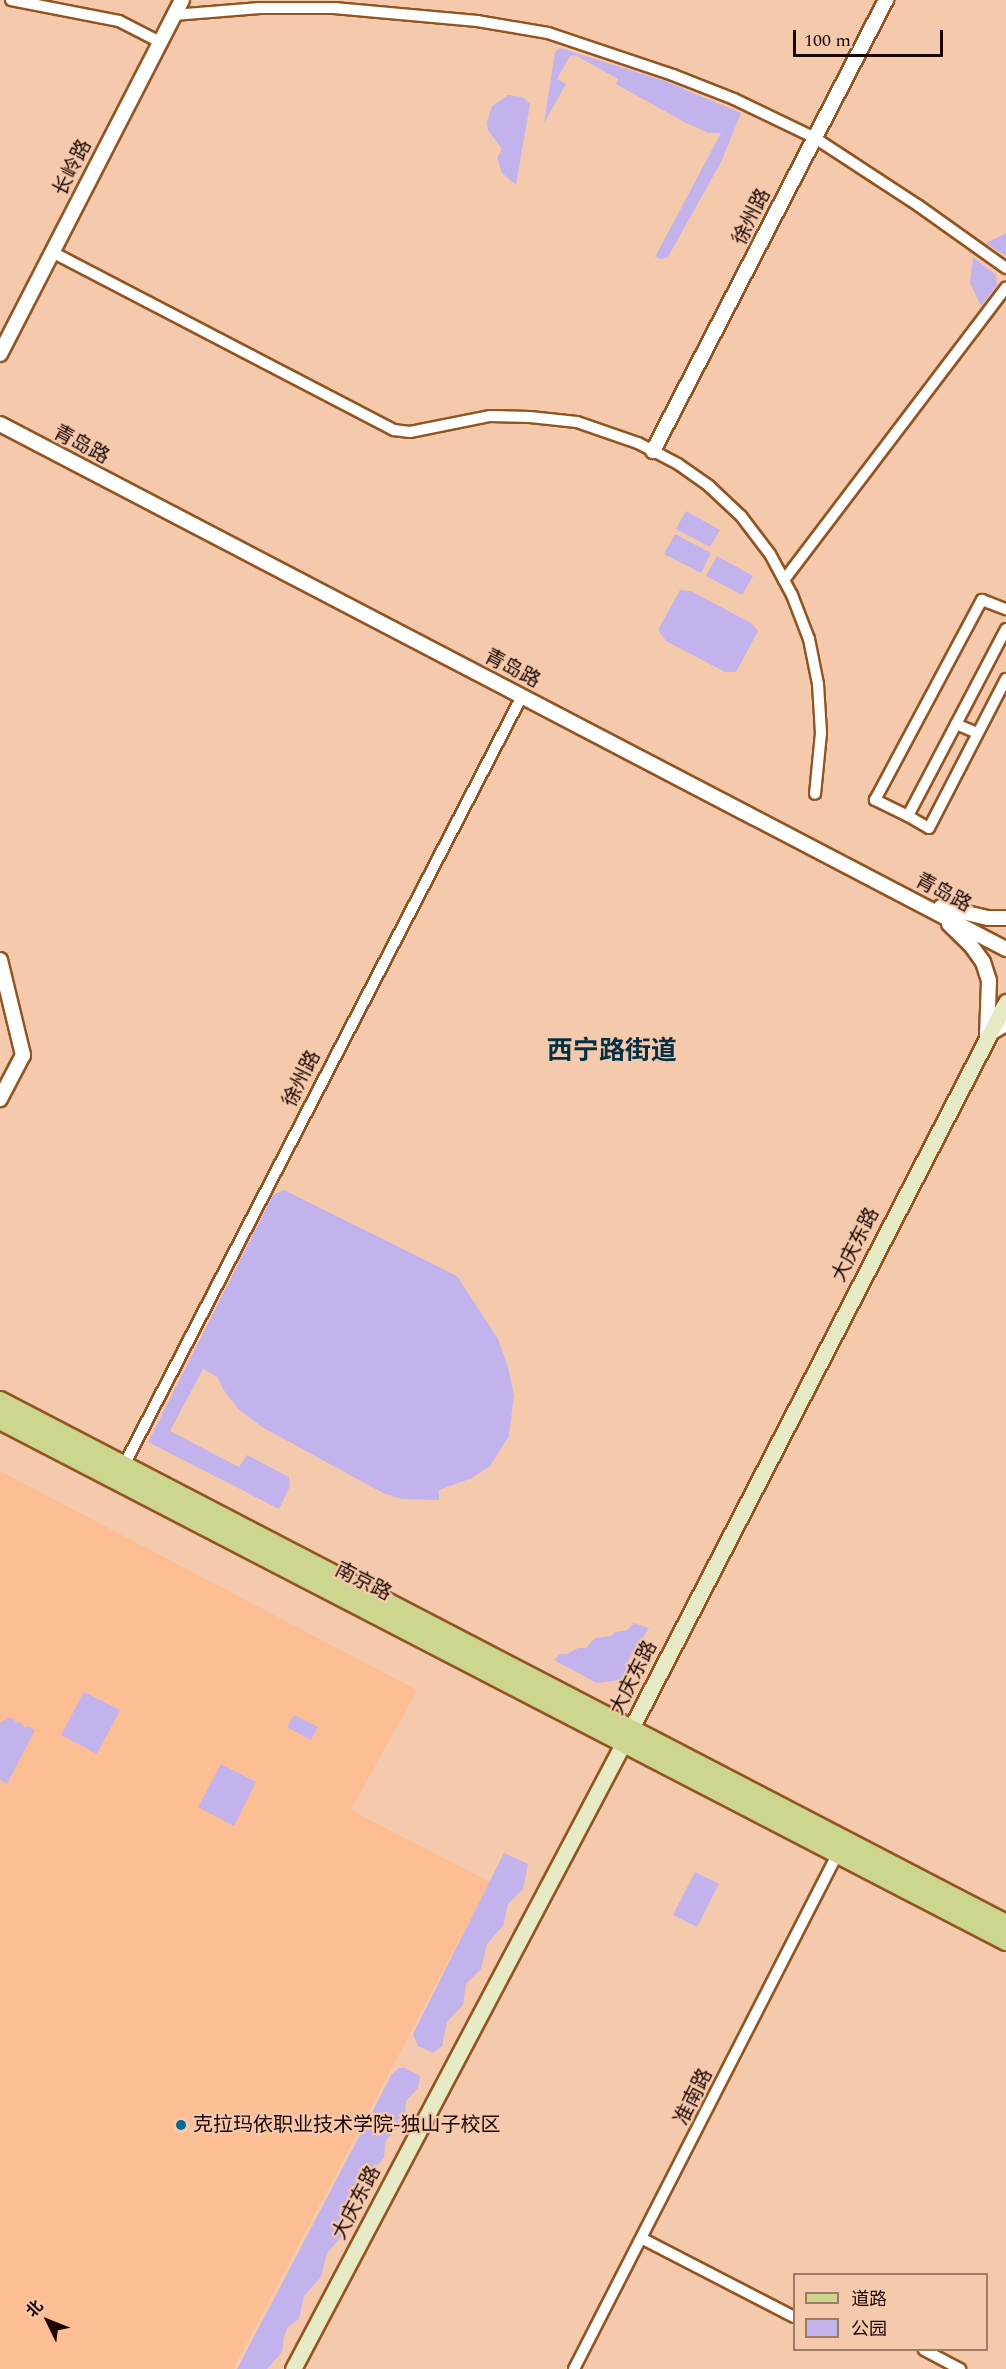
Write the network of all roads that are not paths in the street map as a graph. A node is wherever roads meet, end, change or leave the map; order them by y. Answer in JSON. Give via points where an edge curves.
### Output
{"nodes":[{"id":1,"x":11,"y":0,"type":"edge"},
{"id":2,"x":182,"y":0,"type":"edge"},
{"id":3,"x":886,"y":0,"type":"edge"},
{"id":4,"x":174,"y":15,"type":"junction"},
{"id":5,"x":160,"y":42,"type":"junction"},
{"id":6,"x":815,"y":138,"type":"junction"},
{"id":7,"x":52,"y":252,"type":"junction"},
{"id":8,"x":1006,"y":268,"type":"edge"},
{"id":9,"x":1006,"y":288,"type":"edge"},
{"id":10,"x":0,"y":354,"type":"edge"},
{"id":11,"x":0,"y":424,"type":"edge"},
{"id":12,"x":653,"y":451,"type":"junction"},
{"id":13,"x":784,"y":580,"type":"junction"},
{"id":14,"x":1006,"y":609,"type":"edge"},
{"id":15,"x":1006,"y":629,"type":"edge"},
{"id":16,"x":1006,"y":680,"type":"edge"},
{"id":17,"x":522,"y":696,"type":"junction"},
{"id":18,"x":956,"y":724,"type":"junction"},
{"id":19,"x":977,"y":733,"type":"junction"},
{"id":20,"x":815,"y":794,"type":"dead end"},
{"id":21,"x":908,"y":816,"type":"junction"},
{"id":22,"x":915,"y":900,"type":"junction"},
{"id":23,"x":1006,"y":918,"type":"edge"},
{"id":24,"x":1006,"y":949,"type":"edge"},
{"id":25,"x":0,"y":960,"type":"edge"},
{"id":26,"x":1006,"y":1002,"type":"edge"},
{"id":27,"x":1006,"y":1024,"type":"edge"},
{"id":28,"x":987,"y":1035,"type":"junction"},
{"id":29,"x":0,"y":1099,"type":"edge"},
{"id":30,"x":0,"y":1401,"type":"edge"},
{"id":31,"x":0,"y":1420,"type":"edge"},
{"id":32,"x":120,"y":1472,"type":"junction"},
{"id":33,"x":633,"y":1736,"type":"junction"},
{"id":34,"x":841,"y":1847,"type":"junction"},
{"id":35,"x":1006,"y":1924,"type":"edge"},
{"id":36,"x":1006,"y":1941,"type":"edge"},
{"id":37,"x":643,"y":2239,"type":"junction"},
{"id":38,"x":793,"y":2316,"type":"edge"},
{"id":39,"x":928,"y":2351,"type":"edge"},
{"id":40,"x":293,"y":2369,"type":"edge"},
{"id":41,"x":574,"y":2369,"type":"edge"},
{"id":42,"x":960,"y":2369,"type":"edge"}],
"edges":[{"from":1,"to":5,"type":"street","via":[[119,21]]},
{"from":2,"to":4,"type":"street","name":"长岭路"},
{"from":3,"to":6,"type":"street","name":"徐州路"},
{"from":4,"to":5,"type":"street","name":"长岭路"},
{"from":4,"to":6,"type":"street","via":[[260,8],[334,8],[477,21],[548,33],[673,75]]},
{"from":5,"to":7,"type":"street","name":"长岭路"},
{"from":6,"to":8,"type":"street"},
{"from":6,"to":12,"type":"street","name":"徐州路"},
{"from":7,"to":10,"type":"street","name":"长岭路"},
{"from":7,"to":12,"type":"street","via":[[394,430],[410,432],[490,416],[530,417],[577,422]]},
{"from":9,"to":13,"type":"street"},
{"from":11,"to":17,"type":"street","name":"青岛路"},
{"from":12,"to":13,"type":"street","via":[[709,486],[741,516]]},
{"from":13,"to":20,"type":"street","via":[[809,639],[818,684],[822,734]]},
{"from":14,"to":21,"type":"street","via":[[982,600],[875,800]]},
{"from":15,"to":18,"type":"street"},
{"from":16,"to":19,"type":"street"},
{"from":17,"to":22,"type":"street","name":"青岛路"},
{"from":17,"to":32,"type":"street","name":"徐州路"},
{"from":18,"to":19,"type":"street"},
{"from":18,"to":21,"type":"street"},
{"from":19,"to":21,"type":"street","via":[[929,828]]},
{"from":22,"to":23,"type":"street","via":[[987,918]]},
{"from":22,"to":24,"type":"street","name":"青岛路"},
{"from":22,"to":28,"type":"street","via":[[952,925],[983,962],[989,981]]},
{"from":25,"to":29,"type":"street","via":[[23,1055]]},
{"from":26,"to":28,"type":"main road","name":"大庆东路"},
{"from":27,"to":28,"type":"street"},
{"from":28,"to":33,"type":"main road","name":"大庆东路"},
{"from":30,"to":32,"type":"main road","name":"南京路"},
{"from":31,"to":32,"type":"main road","name":"南京路"},
{"from":32,"to":33,"type":"main road","name":"南京路","via":[[544,1700]]},
{"from":33,"to":34,"type":"main road"},
{"from":33,"to":34,"type":"main road","name":"南京路","via":[[704,1784]]},
{"from":33,"to":40,"type":"main road","name":"大庆东路"},
{"from":34,"to":35,"type":"main road"},
{"from":34,"to":36,"type":"main road"},
{"from":34,"to":37,"type":"street","name":"准南路"},
{"from":37,"to":38,"type":"street"},
{"from":37,"to":41,"type":"street","name":"准南路"},
{"from":39,"to":42,"type":"street"}]}
